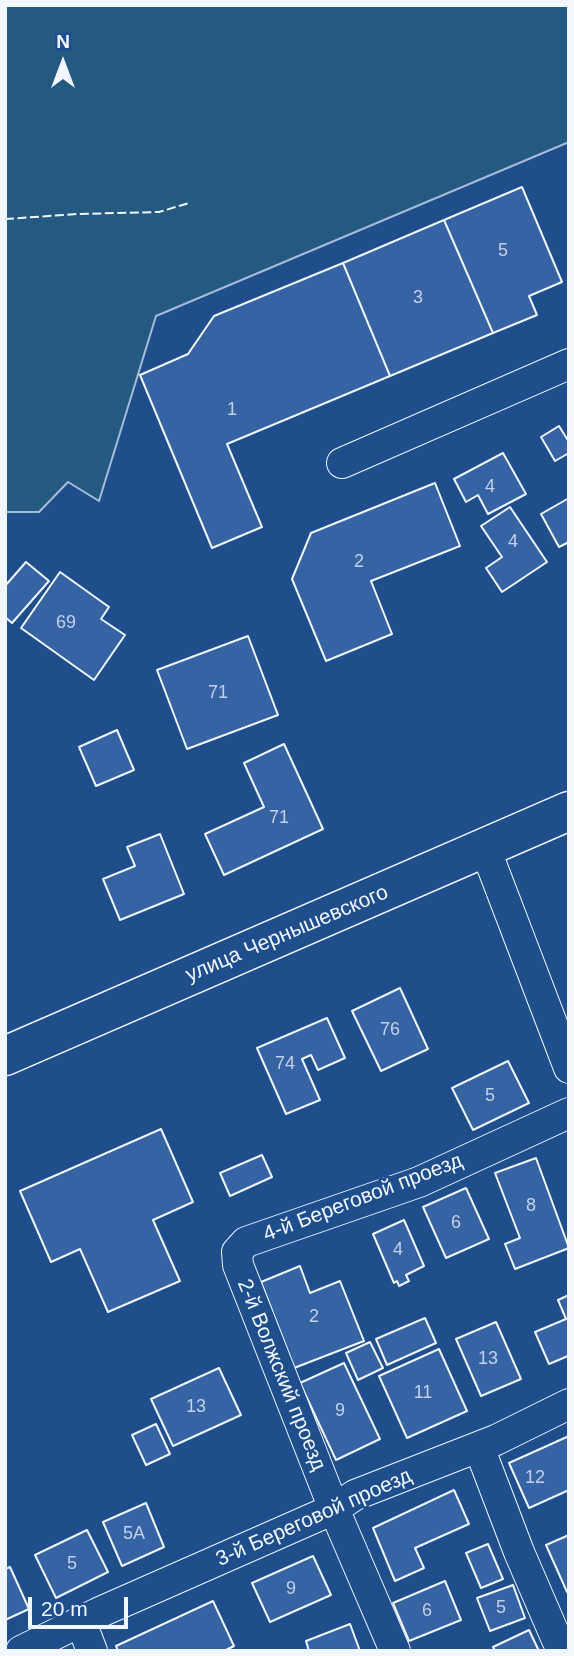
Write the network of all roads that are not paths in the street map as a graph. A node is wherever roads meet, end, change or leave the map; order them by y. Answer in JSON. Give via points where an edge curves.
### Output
{"nodes":[{"id":1,"x":569,"y":364,"type":"edge"},
{"id":2,"x":342,"y":463,"type":"dead end"},
{"id":3,"x":569,"y":811,"type":"edge"},
{"id":4,"x":485,"y":848,"type":"junction"},
{"id":5,"x":5,"y":1056,"type":"edge"},
{"id":6,"x":569,"y":1069,"type":"edge"},
{"id":7,"x":569,"y":1113,"type":"edge"},
{"id":8,"x":237,"y":1252,"type":"joint"},
{"id":9,"x":569,"y":1404,"type":"edge"},
{"id":10,"x":479,"y":1447,"type":"junction"},
{"id":11,"x":334,"y":1509,"type":"junction"},
{"id":12,"x":81,"y":1622,"type":"junction"},
{"id":13,"x":22,"y":1651,"type":"edge"},
{"id":14,"x":92,"y":1651,"type":"edge"},
{"id":15,"x":396,"y":1651,"type":"edge"},
{"id":16,"x":564,"y":1651,"type":"edge"}],
"edges":[{"from":1,"to":2,"type":"street"},
{"from":3,"to":4,"type":"main road","name":"улица Чернышевского"},
{"from":4,"to":5,"type":"main road","name":"улица Чернышевского"},
{"from":4,"to":6,"type":"street"},
{"from":7,"to":8,"type":"street","name":"4-й Береговой проезд","via":[[418,1182],[246,1242]]},
{"from":8,"to":11,"type":"street","name":"2-й Волжский проезд","via":[[238,1265]]},
{"from":9,"to":10,"type":"street","name":"3-й Береговой проезд"},
{"from":10,"to":11,"type":"street","name":"3-й Береговой проезд","via":[[355,1495]]},
{"from":10,"to":16,"type":"street"},
{"from":11,"to":12,"type":"street","name":"3-й Береговой проезд"},
{"from":11,"to":15,"type":"street","name":"2-й Волжский проезд"},
{"from":12,"to":13,"type":"street","name":"3-й Береговой проезд"},
{"from":12,"to":14,"type":"street"}]}
